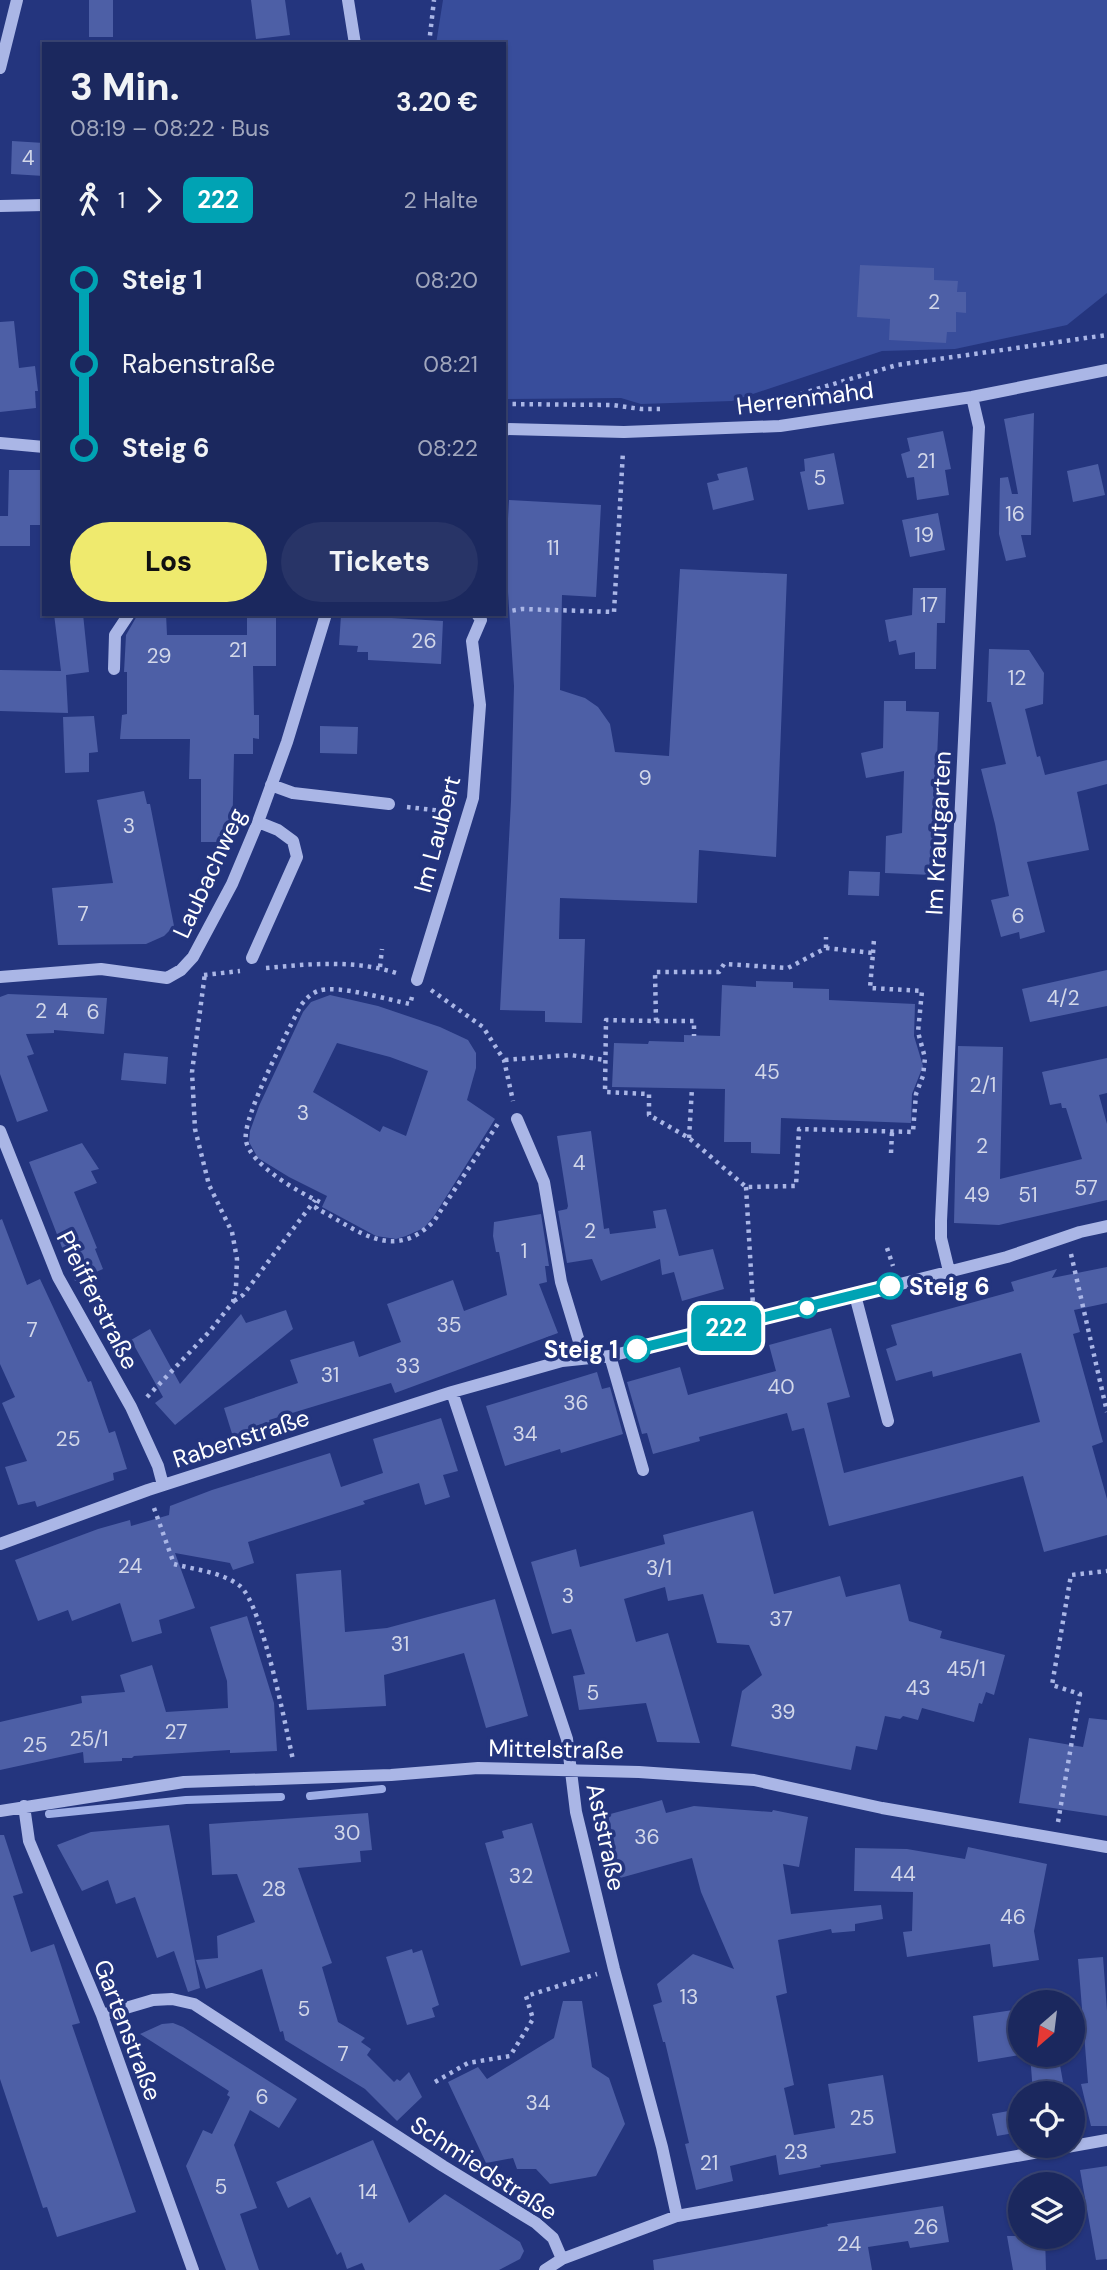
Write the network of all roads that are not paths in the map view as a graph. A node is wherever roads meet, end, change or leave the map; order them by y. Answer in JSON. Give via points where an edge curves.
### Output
{"nodes":[{"id":1,"x":18,"y":0,"type":"edge"},
{"id":2,"x":348,"y":0,"type":"edge"},
{"id":3,"x":355,"y":42,"type":"edge"},
{"id":4,"x":0,"y":68,"type":"edge"},
{"id":5,"x":42,"y":205,"type":"edge"},
{"id":6,"x":0,"y":206,"type":"edge"},
{"id":7,"x":1107,"y":370,"type":"edge"},
{"id":8,"x":972,"y":397,"type":"junction"},
{"id":9,"x":506,"y":429,"type":"edge"},
{"id":10,"x":0,"y":443,"type":"edge"},
{"id":11,"x":42,"y":447,"type":"edge"},
{"id":12,"x":128,"y":616,"type":"edge"},
{"id":13,"x":325,"y":616,"type":"edge"},
{"id":14,"x":478,"y":616,"type":"edge"},
{"id":15,"x":114,"y":669,"type":"dead end"},
{"id":16,"x":271,"y":785,"type":"junction"},
{"id":17,"x":389,"y":804,"type":"road end"},
{"id":18,"x":258,"y":822,"type":"junction"},
{"id":19,"x":252,"y":958,"type":"dead end"},
{"id":20,"x":0,"y":976,"type":"edge"},
{"id":21,"x":417,"y":980,"type":"road end"},
{"id":22,"x":517,"y":1119,"type":"road end"},
{"id":23,"x":0,"y":1131,"type":"edge"},
{"id":24,"x":1107,"y":1226,"type":"edge"},
{"id":25,"x":949,"y":1271,"type":"junction"},
{"id":26,"x":855,"y":1295,"type":"junction"},
{"id":27,"x":610,"y":1356,"type":"junction"},
{"id":28,"x":584,"y":1358,"type":"junction"},
{"id":29,"x":452,"y":1392,"type":"junction"},
{"id":30,"x":888,"y":1421,"type":"dead end"},
{"id":31,"x":643,"y":1470,"type":"dead end"},
{"id":32,"x":163,"y":1485,"type":"junction"},
{"id":33,"x":0,"y":1544,"type":"edge"},
{"id":34,"x":571,"y":1770,"type":"junction"},
{"id":35,"x":23,"y":1806,"type":"junction"},
{"id":36,"x":0,"y":1811,"type":"edge"},
{"id":37,"x":1107,"y":1847,"type":"edge"},
{"id":38,"x":102,"y":2015,"type":"junction"},
{"id":39,"x":1107,"y":2140,"type":"edge"},
{"id":40,"x":677,"y":2216,"type":"junction"},
{"id":41,"x":562,"y":2259,"type":"junction"},
{"id":42,"x":193,"y":2270,"type":"edge"},
{"id":43,"x":545,"y":2270,"type":"edge"}],
"edges":[{"from":1,"to":4,"type":"street"},
{"from":2,"to":3,"type":"street"},
{"from":5,"to":6,"type":"street"},
{"from":7,"to":8,"type":"street","name":"Herrenmahd"},
{"from":8,"to":9,"type":"street","name":"Herrenmahd","via":[[780,426],[624,432]]},
{"from":8,"to":25,"type":"street","name":"Im Krautgarten","via":[[979,427],[941,1221]]},
{"from":10,"to":11,"type":"street"},
{"from":12,"to":15,"type":"street","via":[[115,635]]},
{"from":13,"to":16,"type":"street","name":"Laubachweg"},
{"from":14,"to":21,"type":"street","name":"Im Laubert","via":[[481,620],[472,641],[480,705],[473,798]]},
{"from":16,"to":17,"type":"street","via":[[293,793]]},
{"from":16,"to":18,"type":"street","name":"Laubachweg"},
{"from":18,"to":19,"type":"street","via":[[293,841],[297,857]]},
{"from":18,"to":20,"type":"street","name":"Laubachweg","via":[[232,884],[193,957],[181,970],[167,978],[102,969]]},
{"from":22,"to":28,"type":"street","via":[[544,1182],[561,1282]]},
{"from":23,"to":32,"type":"street","name":"Pfeifferstraße","via":[[58,1277],[131,1407]]},
{"from":24,"to":25,"type":"street","name":"Rabenstraße"},
{"from":25,"to":26,"type":"street","name":"Rabenstraße"},
{"from":26,"to":27,"type":"street","name":"Rabenstraße"},
{"from":26,"to":30,"type":"street"},
{"from":27,"to":28,"type":"street","name":"Rabenstraße"},
{"from":27,"to":31,"type":"street"},
{"from":28,"to":29,"type":"street","name":"Rabenstraße"},
{"from":29,"to":32,"type":"street","name":"Rabenstraße"},
{"from":29,"to":34,"type":"street","name":"Aststraße","via":[[567,1740]]},
{"from":32,"to":33,"type":"street","name":"Rabenstraße"},
{"from":34,"to":35,"type":"street","name":"Mittelstraße","via":[[478,1768],[184,1782]]},
{"from":34,"to":37,"type":"street","name":"Mittelstraße","via":[[754,1780],[882,1808]]},
{"from":34,"to":40,"type":"street","name":"Aststraße","via":[[576,1812]]},
{"from":35,"to":36,"type":"street","name":"Mittelstraße"},
{"from":35,"to":38,"type":"street","name":"Gartenstraße","via":[[29,1841]]},
{"from":38,"to":41,"type":"street","name":"Schmiedstraße","via":[[153,2000],[194,2004],[536,2223],[553,2238]]},
{"from":38,"to":42,"type":"street","name":"Gartenstraße"},
{"from":39,"to":40,"type":"street","name":"Schmiedstraße"},
{"from":40,"to":41,"type":"street","name":"Schmiedstraße"},
{"from":41,"to":43,"type":"street"}]}
